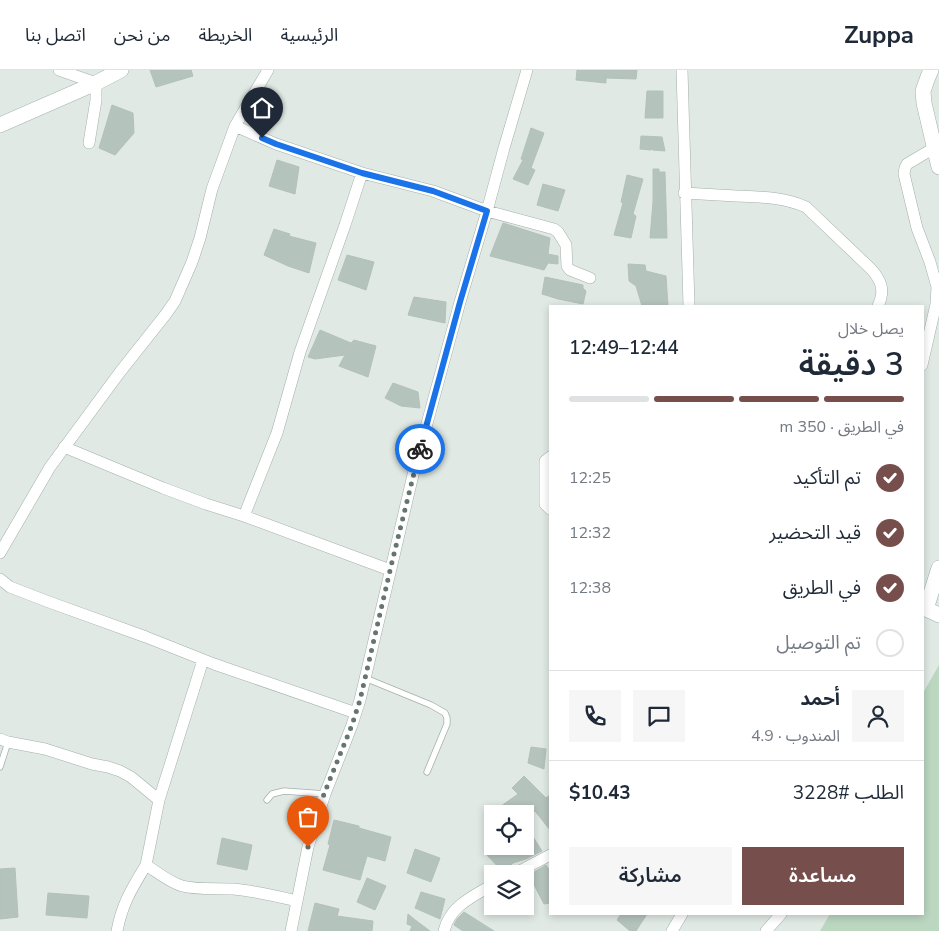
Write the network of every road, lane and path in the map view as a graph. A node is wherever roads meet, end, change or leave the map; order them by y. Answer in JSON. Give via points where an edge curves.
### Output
{"nodes":[{"id":1,"x":59,"y":70,"type":"edge"},
{"id":2,"x":121,"y":70,"type":"edge"},
{"id":3,"x":268,"y":70,"type":"edge"},
{"id":4,"x":527,"y":70,"type":"edge"},
{"id":5,"x":682,"y":70,"type":"edge"},
{"id":6,"x":931,"y":70,"type":"edge"},
{"id":7,"x":96,"y":83,"type":"junction"},
{"id":8,"x":0,"y":124,"type":"edge"},
{"id":9,"x":235,"y":126,"type":"junction"},
{"id":10,"x":89,"y":143,"type":"dead end"},
{"id":11,"x":934,"y":148,"type":"junction"},
{"id":12,"x":939,"y":167,"type":"edge"},
{"id":13,"x":362,"y":173,"type":"junction"},
{"id":14,"x":684,"y":193,"type":"junction"},
{"id":15,"x":487,"y":211,"type":"junction"},
{"id":16,"x":590,"y":278,"type":"dead end"},
{"id":17,"x":689,"y":305,"type":"edge"},
{"id":18,"x":878,"y":305,"type":"edge"},
{"id":19,"x":924,"y":356,"type":"edge"},
{"id":20,"x":64,"y":447,"type":"junction"},
{"id":21,"x":549,"y":458,"type":"edge"},
{"id":22,"x":549,"y":508,"type":"edge"},
{"id":23,"x":244,"y":516,"type":"junction"},
{"id":24,"x":0,"y":554,"type":"edge"},
{"id":25,"x":939,"y":568,"type":"edge"},
{"id":26,"x":390,"y":570,"type":"junction"},
{"id":27,"x":0,"y":580,"type":"edge"},
{"id":28,"x":929,"y":613,"type":"edge"},
{"id":29,"x":203,"y":660,"type":"junction"},
{"id":30,"x":365,"y":678,"type":"junction"},
{"id":31,"x":356,"y":713,"type":"junction"},
{"id":32,"x":4,"y":741,"type":"edge"},
{"id":33,"x":0,"y":767,"type":"edge"},
{"id":34,"x":427,"y":772,"type":"dead end"},
{"id":35,"x":324,"y":794,"type":"junction"},
{"id":36,"x":160,"y":800,"type":"junction"},
{"id":37,"x":267,"y":800,"type":"dead end"},
{"id":38,"x":549,"y":856,"type":"edge"},
{"id":39,"x":146,"y":864,"type":"junction"},
{"id":40,"x":532,"y":865,"type":"edge"},
{"id":41,"x":484,"y":890,"type":"edge"},
{"id":42,"x":297,"y":901,"type":"junction"},
{"id":43,"x":681,"y":915,"type":"edge"},
{"id":44,"x":780,"y":915,"type":"edge"},
{"id":45,"x":117,"y":931,"type":"edge"},
{"id":46,"x":291,"y":931,"type":"edge"},
{"id":47,"x":444,"y":931,"type":"edge"},
{"id":48,"x":672,"y":931,"type":"edge"},
{"id":49,"x":766,"y":931,"type":"edge"}],
"edges":[{"from":1,"to":7,"type":"street"},
{"from":2,"to":7,"type":"street"},
{"from":3,"to":9,"type":"street"},
{"from":4,"to":15,"type":"street"},
{"from":5,"to":14,"type":"street"},
{"from":6,"to":11,"type":"street","via":[[923,91]]},
{"from":7,"to":8,"type":"street"},
{"from":7,"to":10,"type":"street"},
{"from":9,"to":13,"type":"street","via":[[276,144]]},
{"from":9,"to":20,"type":"street","via":[[212,189],[192,262],[175,301]]},
{"from":11,"to":12,"type":"street"},
{"from":11,"to":19,"type":"street","via":[[908,164],[904,174],[917,228],[937,287]]},
{"from":13,"to":15,"type":"street","via":[[433,191]]},
{"from":13,"to":23,"type":"street","via":[[300,352],[276,433]]},
{"from":14,"to":17,"type":"street"},
{"from":14,"to":18,"type":"street","via":[[753,196],[785,200],[806,207],[879,278],[882,292]]},
{"from":15,"to":16,"type":"street","via":[[554,229],[566,245],[567,266]]},
{"from":15,"to":26,"type":"street"},
{"from":20,"to":23,"type":"street","via":[[163,488]]},
{"from":20,"to":24,"type":"street","via":[[34,492]]},
{"from":21,"to":22,"type":"street","via":[[545,461],[544,494]]},
{"from":23,"to":26,"type":"street"},
{"from":25,"to":28,"type":"street"},
{"from":26,"to":30,"type":"street"},
{"from":27,"to":29,"type":"street","via":[[10,587]]},
{"from":29,"to":31,"type":"street"},
{"from":29,"to":36,"type":"street"},
{"from":30,"to":31,"type":"street"},
{"from":30,"to":34,"type":"lane","via":[[445,714],[447,724]]},
{"from":31,"to":35,"type":"street"},
{"from":32,"to":33,"type":"lane"},
{"from":32,"to":36,"type":"street","via":[[58,752],[120,771]]},
{"from":35,"to":37,"type":"lane","via":[[284,791],[272,794]]},
{"from":35,"to":42,"type":"street","via":[[308,847]]},
{"from":36,"to":39,"type":"street"},
{"from":38,"to":40,"type":"street"},
{"from":39,"to":42,"type":"street","via":[[184,886],[257,892]]},
{"from":39,"to":45,"type":"street","via":[[126,898]]},
{"from":41,"to":47,"type":"street","via":[[455,909]]},
{"from":42,"to":46,"type":"street"},
{"from":43,"to":48,"type":"street"},
{"from":44,"to":49,"type":"street"}]}
